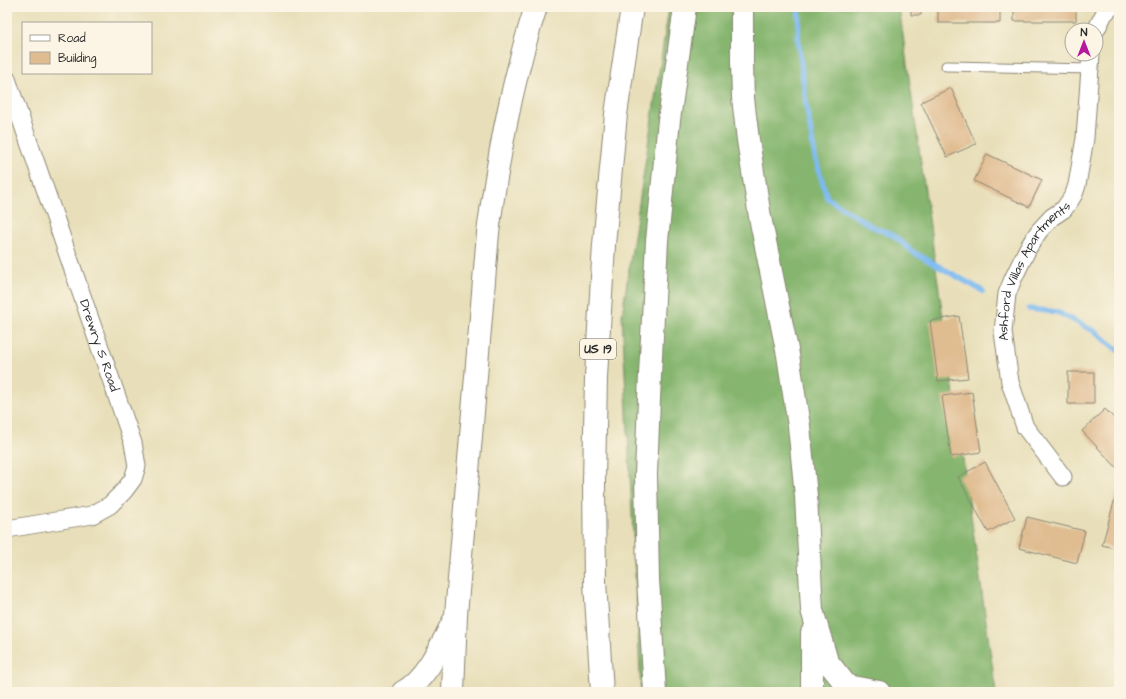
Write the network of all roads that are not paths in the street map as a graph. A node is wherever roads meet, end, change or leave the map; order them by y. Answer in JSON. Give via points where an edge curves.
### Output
{"nodes":[{"id":1,"x":536,"y":7,"type":"edge"},
{"id":2,"x":632,"y":7,"type":"edge"},
{"id":3,"x":685,"y":7,"type":"edge"},
{"id":4,"x":742,"y":7,"type":"edge"},
{"id":5,"x":1111,"y":7,"type":"edge"},
{"id":6,"x":1100,"y":22,"type":"edge"},
{"id":7,"x":1091,"y":62,"type":"edge"},
{"id":8,"x":946,"y":66,"type":"dead end"},
{"id":9,"x":7,"y":79,"type":"edge"},
{"id":10,"x":1063,"y":477,"type":"dead end"},
{"id":11,"x":7,"y":529,"type":"edge"},
{"id":12,"x":812,"y":610,"type":"junction"},
{"id":13,"x":456,"y":615,"type":"junction"},
{"id":14,"x":403,"y":692,"type":"edge"},
{"id":15,"x":454,"y":692,"type":"edge"},
{"id":16,"x":602,"y":692,"type":"edge"},
{"id":17,"x":655,"y":692,"type":"edge"},
{"id":18,"x":812,"y":692,"type":"edge"},
{"id":19,"x":879,"y":692,"type":"edge"}],
"edges":[{"from":1,"to":13,"type":"highway","via":[[517,71],[505,126],[488,233]]},
{"from":2,"to":16,"type":"highway","number":"US 19","via":[[616,114],[604,245],[596,377],[595,582]]},
{"from":3,"to":17,"type":"highway","via":[[669,120],[658,233],[650,375],[646,474],[648,579]]},
{"from":4,"to":12,"type":"highway","via":[[743,98],[760,217],[788,355],[799,426],[806,496]]},
{"from":5,"to":6,"type":"street"},
{"from":7,"to":8,"type":"lane"},
{"from":7,"to":10,"type":"street","name":"Ashford Villas Apartments","via":[[1085,138],[1077,185],[1064,209],[1039,231],[1028,248],[1007,294],[1003,332],[1010,382],[1025,427]]},
{"from":9,"to":11,"type":"street","name":"Drewry S Road","via":[[133,443],[137,466],[133,479],[124,492],[110,505],[92,515]]},
{"from":12,"to":18,"type":"highway"},
{"from":12,"to":19,"type":"highway","via":[[828,661],[847,686]]},
{"from":13,"to":14,"type":"highway","via":[[437,653],[422,675]]},
{"from":13,"to":15,"type":"highway"}]}
